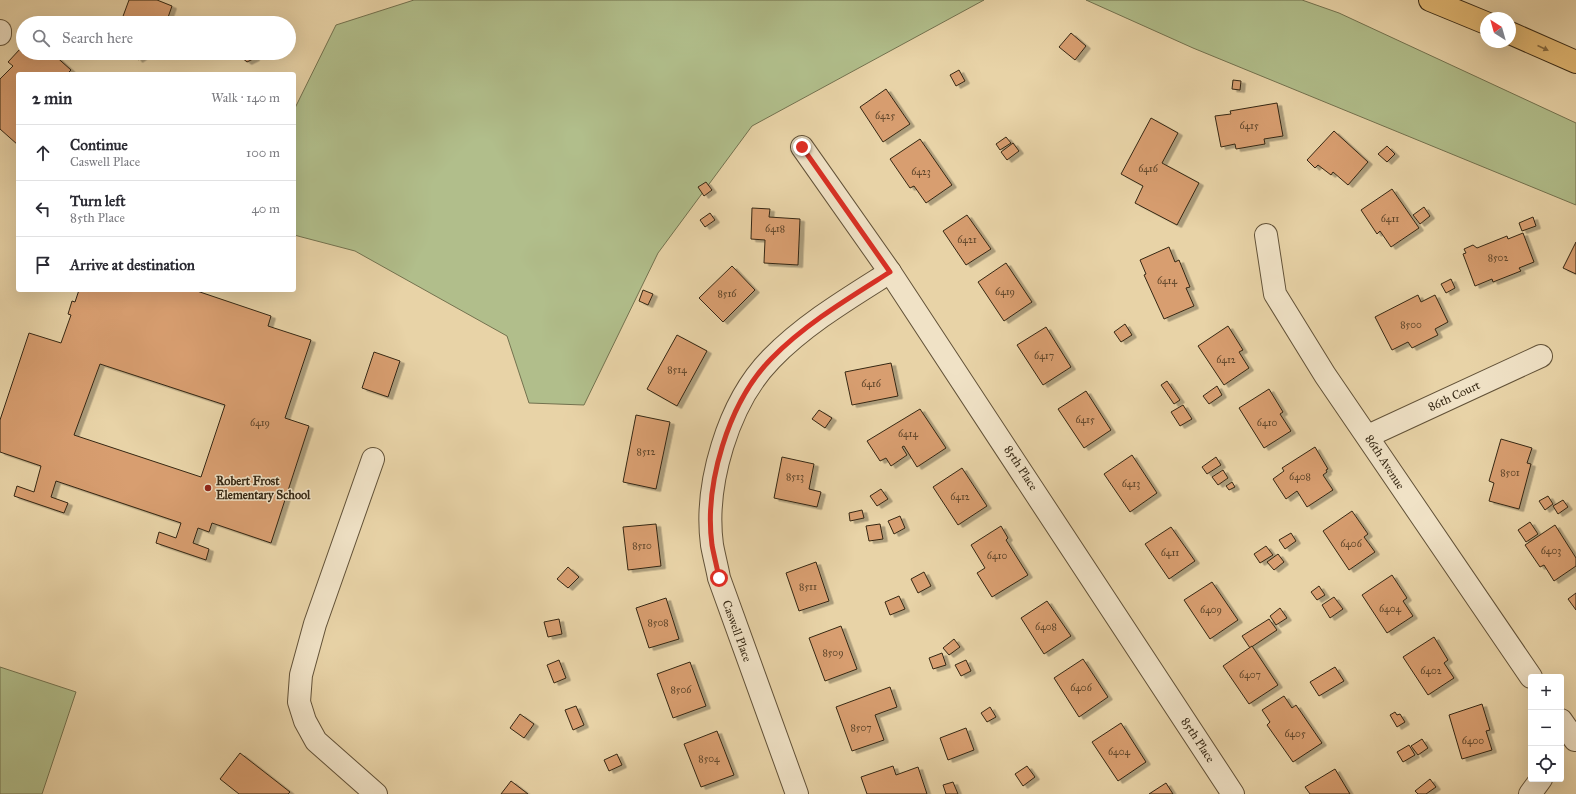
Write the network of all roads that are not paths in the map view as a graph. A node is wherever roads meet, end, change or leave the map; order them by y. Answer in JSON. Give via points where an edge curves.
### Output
{"nodes":[{"id":1,"x":1430,"y":0,"type":"edge"},
{"id":2,"x":1480,"y":21,"type":"edge"},
{"id":3,"x":1516,"y":36,"type":"edge"},
{"id":4,"x":1576,"y":62,"type":"edge"},
{"id":5,"x":802,"y":147,"type":"dead end"},
{"id":6,"x":1266,"y":235,"type":"dead end"},
{"id":7,"x":890,"y":272,"type":"junction"},
{"id":8,"x":1541,"y":356,"type":"dead end"},
{"id":9,"x":1368,"y":436,"type":"junction"},
{"id":10,"x":373,"y":459,"type":"dead end"},
{"id":11,"x":1529,"y":674,"type":"edge"},
{"id":12,"x":1564,"y":727,"type":"edge"},
{"id":13,"x":1571,"y":744,"type":"edge"},
{"id":14,"x":1539,"y":782,"type":"edge"},
{"id":15,"x":376,"y":794,"type":"edge"},
{"id":16,"x":797,"y":794,"type":"edge"},
{"id":17,"x":1233,"y":794,"type":"edge"},
{"id":18,"x":1530,"y":794,"type":"edge"}],
"edges":[{"from":1,"to":2,"type":"highway"},
{"from":3,"to":4,"type":"highway","one_way":true},
{"from":5,"to":7,"type":"street","name":"85th Place"},
{"from":6,"to":9,"type":"street","name":"86th Avenue","via":[[1275,294],[1325,375]]},
{"from":7,"to":16,"type":"street","name":"Caswell Place","via":[[804,330],[770,360],[742,400],[729,426],[714,488],[711,512],[712,545],[719,578]]},
{"from":7,"to":17,"type":"street","name":"85th Place"},
{"from":8,"to":9,"type":"street","name":"86th Court"},
{"from":9,"to":11,"type":"street","name":"86th Avenue"},
{"from":10,"to":15,"type":"street","via":[[315,624],[301,675],[299,702],[305,721],[316,741]]},
{"from":12,"to":13,"type":"street"},
{"from":14,"to":18,"type":"street"}]}
